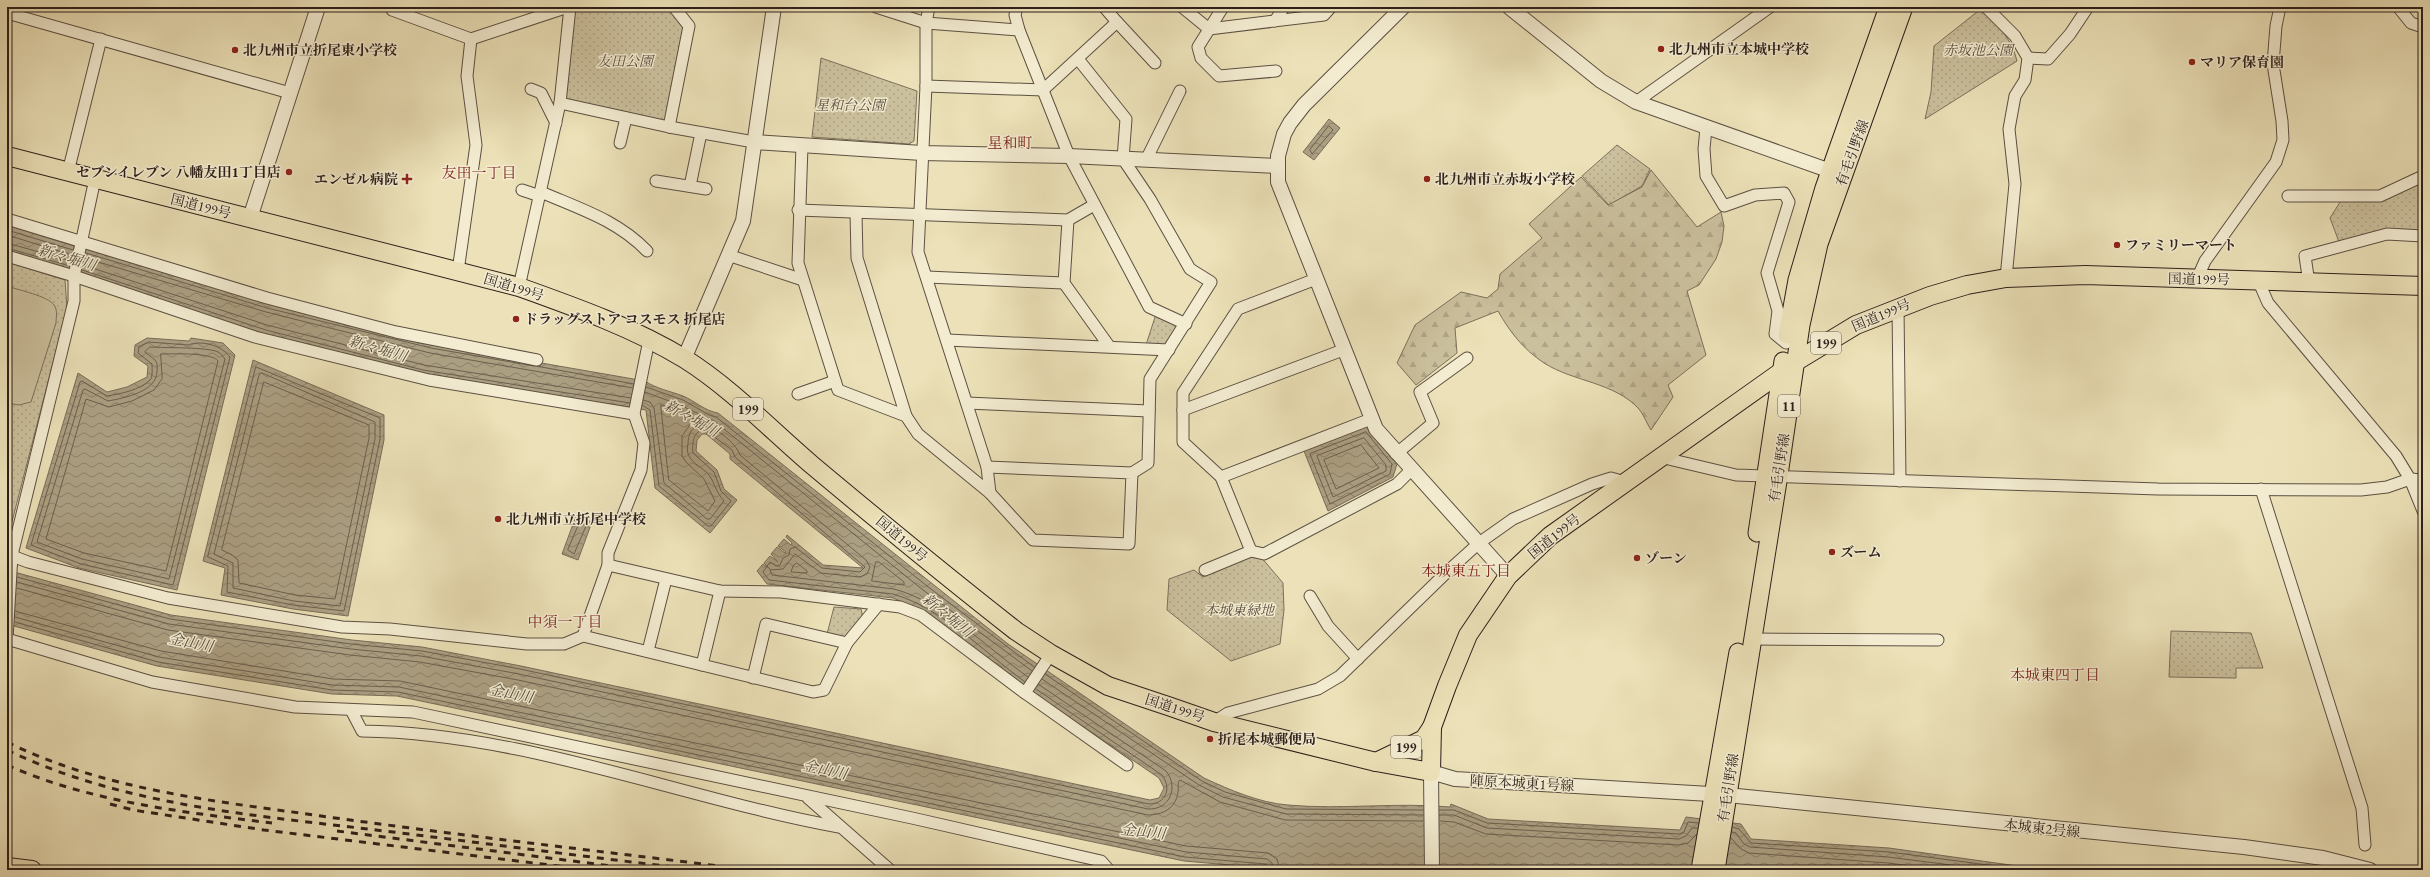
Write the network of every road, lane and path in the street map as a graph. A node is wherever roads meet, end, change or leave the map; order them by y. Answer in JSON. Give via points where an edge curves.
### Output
{"nodes":[{"id":1,"x":318,"y":7,"type":"edge"},
{"id":2,"x":569,"y":7,"type":"edge"},
{"id":3,"x":674,"y":7,"type":"edge"},
{"id":4,"x":774,"y":7,"type":"edge"},
{"id":5,"x":876,"y":7,"type":"edge"},
{"id":6,"x":930,"y":7,"type":"edge"},
{"id":7,"x":1016,"y":7,"type":"edge"},
{"id":8,"x":1104,"y":7,"type":"edge"},
{"id":9,"x":1182,"y":7,"type":"edge"},
{"id":10,"x":1223,"y":7,"type":"edge"},
{"id":11,"x":1284,"y":7,"type":"edge"},
{"id":12,"x":1331,"y":7,"type":"edge"},
{"id":13,"x":1403,"y":7,"type":"edge"},
{"id":14,"x":1770,"y":7,"type":"edge"},
{"id":15,"x":1888,"y":7,"type":"edge"},
{"id":16,"x":1904,"y":7,"type":"edge"},
{"id":17,"x":1986,"y":7,"type":"edge"},
{"id":18,"x":2088,"y":7,"type":"edge"},
{"id":19,"x":2280,"y":7,"type":"edge"},
{"id":20,"x":2398,"y":7,"type":"edge"},
{"id":21,"x":1514,"y":9,"type":"edge"},
{"id":22,"x":392,"y":10,"type":"dead end"},
{"id":23,"x":7,"y":13,"type":"edge"},
{"id":24,"x":1275,"y":21,"type":"junction"},
{"id":25,"x":1117,"y":22,"type":"junction"},
{"id":26,"x":926,"y":23,"type":"junction"},
{"id":27,"x":2423,"y":27,"type":"edge"},
{"id":28,"x":1209,"y":29,"type":"junction"},
{"id":29,"x":1019,"y":30,"type":"junction"},
{"id":30,"x":101,"y":39,"type":"junction"},
{"id":31,"x":471,"y":40,"type":"junction"},
{"id":32,"x":2028,"y":58,"type":"junction"},
{"id":33,"x":1078,"y":59,"type":"junction"},
{"id":34,"x":1155,"y":63,"type":"dead end"},
{"id":35,"x":1276,"y":71,"type":"dead end"},
{"id":36,"x":926,"y":86,"type":"junction"},
{"id":37,"x":531,"y":89,"type":"dead end"},
{"id":38,"x":1042,"y":90,"type":"junction"},
{"id":39,"x":1180,"y":91,"type":"dead end"},
{"id":40,"x":290,"y":93,"type":"junction"},
{"id":41,"x":1636,"y":102,"type":"junction"},
{"id":42,"x":560,"y":103,"type":"junction"},
{"id":43,"x":626,"y":118,"type":"junction"},
{"id":44,"x":556,"y":123,"type":"junction"},
{"id":45,"x":669,"y":127,"type":"junction"},
{"id":46,"x":1706,"y":128,"type":"junction"},
{"id":47,"x":701,"y":133,"type":"junction"},
{"id":48,"x":754,"y":142,"type":"junction"},
{"id":49,"x":620,"y":143,"type":"dead end"},
{"id":50,"x":802,"y":146,"type":"junction"},
{"id":51,"x":922,"y":153,"type":"junction"},
{"id":52,"x":7,"y":156,"type":"edge"},
{"id":53,"x":1069,"y":156,"type":"junction"},
{"id":54,"x":1124,"y":158,"type":"junction"},
{"id":55,"x":1146,"y":160,"type":"junction"},
{"id":56,"x":1277,"y":166,"type":"junction"},
{"id":57,"x":68,"y":172,"type":"junction"},
{"id":58,"x":1837,"y":174,"type":"junction"},
{"id":59,"x":2423,"y":176,"type":"edge"},
{"id":60,"x":94,"y":179,"type":"junction"},
{"id":61,"x":656,"y":181,"type":"dead end"},
{"id":62,"x":690,"y":186,"type":"junction"},
{"id":63,"x":706,"y":189,"type":"dead end"},
{"id":64,"x":522,"y":190,"type":"dead end"},
{"id":65,"x":540,"y":194,"type":"junction"},
{"id":66,"x":2288,"y":196,"type":"dead end"},
{"id":67,"x":1094,"y":205,"type":"junction"},
{"id":68,"x":798,"y":210,"type":"junction"},
{"id":69,"x":856,"y":213,"type":"junction"},
{"id":70,"x":918,"y":214,"type":"junction"},
{"id":71,"x":250,"y":218,"type":"junction"},
{"id":72,"x":7,"y":219,"type":"edge"},
{"id":73,"x":1068,"y":220,"type":"junction"},
{"id":74,"x":2423,"y":236,"type":"edge"},
{"id":75,"x":81,"y":242,"type":"junction"},
{"id":76,"x":647,"y":251,"type":"dead end"},
{"id":77,"x":728,"y":255,"type":"junction"},
{"id":78,"x":7,"y":256,"type":"edge"},
{"id":79,"x":458,"y":271,"type":"junction"},
{"id":80,"x":74,"y":276,"type":"junction"},
{"id":81,"x":927,"y":277,"type":"junction"},
{"id":82,"x":1316,"y":278,"type":"junction"},
{"id":83,"x":2006,"y":278,"type":"junction"},
{"id":84,"x":2196,"y":279,"type":"junction"},
{"id":85,"x":803,"y":280,"type":"junction"},
{"id":86,"x":2258,"y":280,"type":"junction"},
{"id":87,"x":1064,"y":283,"type":"junction"},
{"id":88,"x":2309,"y":283,"type":"junction"},
{"id":89,"x":2423,"y":286,"type":"edge"},
{"id":90,"x":519,"y":287,"type":"junction"},
{"id":91,"x":1898,"y":307,"type":"junction"},
{"id":92,"x":1186,"y":324,"type":"junction"},
{"id":93,"x":649,"y":340,"type":"junction"},
{"id":94,"x":947,"y":340,"type":"junction"},
{"id":95,"x":1786,"y":343,"type":"junction"},
{"id":96,"x":1109,"y":346,"type":"junction"},
{"id":97,"x":1169,"y":350,"type":"junction"},
{"id":98,"x":1343,"y":350,"type":"junction"},
{"id":99,"x":1467,"y":358,"type":"dead end"},
{"id":100,"x":684,"y":359,"type":"junction"},
{"id":101,"x":537,"y":360,"type":"dead end"},
{"id":102,"x":1788,"y":367,"type":"junction"},
{"id":103,"x":835,"y":381,"type":"junction"},
{"id":104,"x":798,"y":394,"type":"dead end"},
{"id":105,"x":967,"y":403,"type":"junction"},
{"id":106,"x":1183,"y":410,"type":"junction"},
{"id":107,"x":1148,"y":411,"type":"junction"},
{"id":108,"x":634,"y":414,"type":"junction"},
{"id":109,"x":906,"y":416,"type":"junction"},
{"id":110,"x":1371,"y":419,"type":"junction"},
{"id":111,"x":1396,"y":454,"type":"junction"},
{"id":112,"x":1660,"y":457,"type":"junction"},
{"id":113,"x":987,"y":467,"type":"junction"},
{"id":114,"x":1411,"y":470,"type":"junction"},
{"id":115,"x":1132,"y":473,"type":"junction"},
{"id":116,"x":1772,"y":476,"type":"junction"},
{"id":117,"x":1221,"y":477,"type":"junction"},
{"id":118,"x":2410,"y":479,"type":"junction"},
{"id":119,"x":1900,"y":480,"type":"junction"},
{"id":120,"x":2423,"y":480,"type":"edge"},
{"id":121,"x":1625,"y":482,"type":"junction"},
{"id":122,"x":2260,"y":489,"type":"junction"},
{"id":123,"x":990,"y":493,"type":"junction"},
{"id":124,"x":2423,"y":511,"type":"edge"},
{"id":125,"x":1479,"y":543,"type":"junction"},
{"id":126,"x":1251,"y":551,"type":"junction"},
{"id":127,"x":10,"y":554,"type":"edge"},
{"id":128,"x":608,"y":565,"type":"junction"},
{"id":129,"x":1205,"y":570,"type":"dead end"},
{"id":130,"x":1508,"y":576,"type":"junction"},
{"id":131,"x":666,"y":579,"type":"junction"},
{"id":132,"x":720,"y":591,"type":"junction"},
{"id":133,"x":1310,"y":596,"type":"dead end"},
{"id":134,"x":879,"y":604,"type":"junction"},
{"id":135,"x":583,"y":636,"type":"junction"},
{"id":136,"x":7,"y":639,"type":"edge"},
{"id":137,"x":1752,"y":639,"type":"junction"},
{"id":138,"x":1938,"y":640,"type":"dead end"},
{"id":139,"x":847,"y":643,"type":"junction"},
{"id":140,"x":648,"y":651,"type":"junction"},
{"id":141,"x":1358,"y":659,"type":"junction"},
{"id":142,"x":1047,"y":660,"type":"junction"},
{"id":143,"x":702,"y":665,"type":"junction"},
{"id":144,"x":753,"y":678,"type":"junction"},
{"id":145,"x":1025,"y":693,"type":"junction"},
{"id":146,"x":351,"y":710,"type":"junction"},
{"id":147,"x":1214,"y":722,"type":"junction"},
{"id":148,"x":1432,"y":727,"type":"junction"},
{"id":149,"x":1376,"y":762,"type":"junction"},
{"id":150,"x":1128,"y":765,"type":"dead end"},
{"id":151,"x":1431,"y":772,"type":"junction"},
{"id":152,"x":1720,"y":795,"type":"junction"},
{"id":153,"x":808,"y":797,"type":"junction"},
{"id":154,"x":1716,"y":816,"type":"junction"},
{"id":155,"x":840,"y":827,"type":"junction"},
{"id":156,"x":2365,"y":845,"type":"dead end"},
{"id":157,"x":7,"y":867,"type":"edge"},
{"id":158,"x":32,"y":870,"type":"edge"},
{"id":159,"x":890,"y":870,"type":"edge"},
{"id":160,"x":1109,"y":870,"type":"edge"},
{"id":161,"x":1432,"y":870,"type":"edge"},
{"id":162,"x":1700,"y":870,"type":"edge"},
{"id":163,"x":1716,"y":870,"type":"edge"},
{"id":164,"x":2370,"y":870,"type":"edge"}],
"edges":[{"from":1,"to":40,"type":"street"},
{"from":2,"to":31,"type":"street"},
{"from":2,"to":42,"type":"street"},
{"from":3,"to":45,"type":"street","via":[[688,26]]},
{"from":4,"to":48,"type":"street"},
{"from":5,"to":26,"type":"street"},
{"from":6,"to":26,"type":"street"},
{"from":7,"to":29,"type":"street","via":[[1015,15]]},
{"from":8,"to":25,"type":"street"},
{"from":9,"to":28,"type":"street"},
{"from":10,"to":28,"type":"street"},
{"from":11,"to":24,"type":"street"},
{"from":12,"to":24,"type":"street","via":[[1324,15]]},
{"from":13,"to":56,"type":"street","via":[[1304,105],[1284,134]]},
{"from":14,"to":41,"type":"street"},
{"from":15,"to":58,"type":"main road","name":"有毛引野線","number":"11"},
{"from":16,"to":58,"type":"main road","name":"有毛引野線","number":"11"},
{"from":17,"to":32,"type":"street","via":[[2015,36]]},
{"from":18,"to":32,"type":"street","via":[[2070,34],[2048,59]]},
{"from":19,"to":84,"type":"street","via":[[2273,64],[2282,121],[2282,140],[2276,162],[2205,261]]},
{"from":20,"to":27,"type":"street","via":[[2411,23]]},
{"from":21,"to":41,"type":"street","via":[[1601,81]]},
{"from":22,"to":31,"type":"street"},
{"from":23,"to":30,"type":"street"},
{"from":24,"to":28,"type":"street"},
{"from":25,"to":33,"type":"street"},
{"from":25,"to":34,"type":"street"},
{"from":26,"to":29,"type":"street"},
{"from":26,"to":36,"type":"street"},
{"from":28,"to":35,"type":"street","via":[[1198,47],[1201,58],[1218,76]]},
{"from":29,"to":38,"type":"street"},
{"from":30,"to":40,"type":"street"},
{"from":30,"to":57,"type":"street"},
{"from":31,"to":79,"type":"street","via":[[467,76],[476,145]]},
{"from":32,"to":83,"type":"street","via":[[2025,80],[2015,96],[2009,129],[2015,184]]},
{"from":33,"to":38,"type":"street"},
{"from":33,"to":54,"type":"street","via":[[1126,119]]},
{"from":36,"to":38,"type":"street"},
{"from":36,"to":51,"type":"street"},
{"from":37,"to":44,"type":"street","via":[[541,92]]},
{"from":38,"to":53,"type":"street"},
{"from":39,"to":55,"type":"street"},
{"from":40,"to":71,"type":"street"},
{"from":41,"to":46,"type":"street"},
{"from":42,"to":43,"type":"street"},
{"from":42,"to":44,"type":"street"},
{"from":43,"to":45,"type":"street"},
{"from":43,"to":49,"type":"street"},
{"from":44,"to":65,"type":"street"},
{"from":45,"to":47,"type":"street"},
{"from":46,"to":58,"type":"street"},
{"from":46,"to":95,"type":"street","via":[[1706,176],[1724,206],[1755,195],[1784,194],[1789,202],[1767,273],[1778,311],[1775,334]]},
{"from":47,"to":48,"type":"street"},
{"from":47,"to":62,"type":"street"},
{"from":48,"to":50,"type":"street"},
{"from":48,"to":77,"type":"street","via":[[743,220]]},
{"from":50,"to":51,"type":"street"},
{"from":50,"to":68,"type":"street"},
{"from":51,"to":53,"type":"street"},
{"from":51,"to":70,"type":"street"},
{"from":52,"to":57,"type":"highway","name":"国道199号","number":"199"},
{"from":53,"to":54,"type":"street"},
{"from":53,"to":67,"type":"street"},
{"from":54,"to":55,"type":"street"},
{"from":54,"to":92,"type":"street","via":[[1190,269],[1211,282]]},
{"from":55,"to":56,"type":"street"},
{"from":56,"to":82,"type":"street","via":[[1278,182]]},
{"from":57,"to":60,"type":"highway","name":"国道199号","number":"199"},
{"from":58,"to":95,"type":"main road","name":"有毛引野線","number":"11","via":[[1824,188],[1797,280]]},
{"from":58,"to":102,"type":"main road","name":"有毛引野線","number":"11"},
{"from":59,"to":66,"type":"street","via":[[2380,196]]},
{"from":60,"to":71,"type":"highway","name":"国道199号","number":"199"},
{"from":60,"to":75,"type":"street"},
{"from":61,"to":62,"type":"street"},
{"from":62,"to":63,"type":"street"},
{"from":64,"to":65,"type":"street"},
{"from":65,"to":76,"type":"street","via":[[613,223],[631,235]]},
{"from":65,"to":90,"type":"street"},
{"from":67,"to":73,"type":"street"},
{"from":67,"to":92,"type":"street","via":[[1149,307]]},
{"from":68,"to":69,"type":"street"},
{"from":68,"to":85,"type":"street","via":[[798,263]]},
{"from":69,"to":70,"type":"street"},
{"from":69,"to":109,"type":"street","via":[[857,258]]},
{"from":70,"to":73,"type":"street"},
{"from":70,"to":81,"type":"street","via":[[918,252]]},
{"from":71,"to":79,"type":"highway","name":"国道199号","number":"199"},
{"from":72,"to":75,"type":"street"},
{"from":73,"to":87,"type":"street"},
{"from":74,"to":88,"type":"street","via":[[2387,234],[2304,256]]},
{"from":75,"to":80,"type":"street"},
{"from":75,"to":101,"type":"street","via":[[267,298],[396,332]]},
{"from":77,"to":85,"type":"street"},
{"from":77,"to":100,"type":"street"},
{"from":78,"to":80,"type":"street"},
{"from":79,"to":90,"type":"highway","name":"国道199号","number":"199"},
{"from":80,"to":108,"type":"street","via":[[255,337],[429,380]]},
{"from":80,"to":127,"type":"street","via":[[74,301]]},
{"from":81,"to":87,"type":"street"},
{"from":81,"to":94,"type":"street"},
{"from":82,"to":98,"type":"street"},
{"from":82,"to":106,"type":"street","via":[[1238,309],[1183,394]]},
{"from":83,"to":84,"type":"highway","name":"国道199号","number":"199","via":[[2085,275]]},
{"from":83,"to":91,"type":"highway","name":"国道199号","number":"199","via":[[1967,285]]},
{"from":84,"to":86,"type":"highway","name":"国道199号","number":"199"},
{"from":85,"to":103,"type":"street"},
{"from":86,"to":88,"type":"highway","name":"国道199号","number":"199"},
{"from":86,"to":118,"type":"street","via":[[2268,303],[2396,456]]},
{"from":87,"to":96,"type":"street"},
{"from":88,"to":89,"type":"highway","name":"国道199号","number":"199"},
{"from":90,"to":93,"type":"highway","name":"国道199号","number":"199","via":[[572,306]]},
{"from":91,"to":102,"type":"highway","name":"国道199号","number":"199","via":[[1856,325]]},
{"from":91,"to":119,"type":"street"},
{"from":92,"to":97,"type":"street"},
{"from":93,"to":100,"type":"highway","name":"国道199号","number":"199"},
{"from":93,"to":108,"type":"street"},
{"from":94,"to":96,"type":"street"},
{"from":94,"to":105,"type":"street"},
{"from":95,"to":102,"type":"main road","name":"有毛引野線","number":"11"},
{"from":96,"to":97,"type":"street"},
{"from":97,"to":107,"type":"street","via":[[1150,379]]},
{"from":98,"to":106,"type":"street"},
{"from":98,"to":110,"type":"street"},
{"from":99,"to":111,"type":"street","via":[[1420,392],[1434,423]]},
{"from":100,"to":142,"type":"highway","name":"国道199号","number":"199","via":[[712,378],[812,465],[1016,631]]},
{"from":102,"to":112,"type":"highway","name":"国道199号","number":"199"},
{"from":102,"to":116,"type":"main road","name":"有毛引野線","number":"11"},
{"from":103,"to":104,"type":"street"},
{"from":103,"to":109,"type":"street","via":[[838,390]]},
{"from":105,"to":107,"type":"street"},
{"from":105,"to":113,"type":"street"},
{"from":106,"to":117,"type":"street","via":[[1182,442]]},
{"from":107,"to":115,"type":"street","via":[[1148,463]]},
{"from":108,"to":128,"type":"street","via":[[644,443],[641,470],[608,553]]},
{"from":109,"to":123,"type":"street","via":[[918,434]]},
{"from":110,"to":111,"type":"street"},
{"from":110,"to":117,"type":"street"},
{"from":111,"to":114,"type":"street"},
{"from":112,"to":116,"type":"street","via":[[1736,475]]},
{"from":112,"to":121,"type":"highway","name":"国道199号","number":"199"},
{"from":113,"to":115,"type":"street"},
{"from":113,"to":123,"type":"street"},
{"from":114,"to":125,"type":"street"},
{"from":114,"to":126,"type":"street","via":[[1397,484],[1264,554]]},
{"from":115,"to":123,"type":"street","via":[[1128,544],[1034,540]]},
{"from":116,"to":119,"type":"street"},
{"from":116,"to":137,"type":"main road","name":"有毛引野線","number":"11"},
{"from":116,"to":152,"type":"main road","name":"有毛引野線","number":"11","via":[[1739,648]]},
{"from":117,"to":126,"type":"street"},
{"from":118,"to":120,"type":"street"},
{"from":118,"to":122,"type":"street","via":[[2387,487],[2361,490]]},
{"from":118,"to":124,"type":"street"},
{"from":119,"to":122,"type":"street","via":[[2158,489]]},
{"from":121,"to":125,"type":"street","via":[[1611,478],[1592,484],[1513,519]]},
{"from":121,"to":130,"type":"highway","name":"国道199号","number":"199","via":[[1550,536]]},
{"from":122,"to":156,"type":"street","via":[[2362,808]]},
{"from":125,"to":130,"type":"street"},
{"from":125,"to":141,"type":"street"},
{"from":126,"to":129,"type":"street"},
{"from":127,"to":135,"type":"street","via":[[28,562],[168,598],[342,627],[390,629],[527,644],[564,644]]},
{"from":127,"to":136,"type":"street"},
{"from":128,"to":131,"type":"street"},
{"from":128,"to":135,"type":"street"},
{"from":130,"to":148,"type":"highway","name":"国道199号","number":"199","via":[[1468,635]]},
{"from":131,"to":132,"type":"street"},
{"from":131,"to":140,"type":"street"},
{"from":132,"to":134,"type":"street","via":[[781,592]]},
{"from":132,"to":143,"type":"street"},
{"from":133,"to":141,"type":"street","via":[[1328,626]]},
{"from":134,"to":139,"type":"street"},
{"from":134,"to":145,"type":"street","via":[[900,607],[921,616]]},
{"from":135,"to":140,"type":"street"},
{"from":136,"to":146,"type":"street","via":[[152,682],[295,707]]},
{"from":137,"to":138,"type":"street"},
{"from":137,"to":152,"type":"main road","name":"有毛引野線","number":"11"},
{"from":139,"to":144,"type":"street","via":[[824,690],[813,692]]},
{"from":139,"to":144,"type":"street","via":[[766,624]]},
{"from":140,"to":143,"type":"street"},
{"from":141,"to":147,"type":"street","via":[[1340,676],[1318,689],[1228,713]]},
{"from":142,"to":145,"type":"street"},
{"from":142,"to":147,"type":"highway","name":"国道199号","number":"199","via":[[1108,686]]},
{"from":143,"to":144,"type":"street"},
{"from":145,"to":150,"type":"street"},
{"from":146,"to":153,"type":"street","via":[[413,712]]},
{"from":146,"to":155,"type":"street","via":[[362,731],[409,731],[552,758]]},
{"from":147,"to":149,"type":"highway","name":"国道199号","number":"199"},
{"from":148,"to":149,"type":"highway","number":"199","via":[[1424,739]]},
{"from":148,"to":151,"type":"highway","name":"国道199号","number":"199"},
{"from":149,"to":151,"type":"highway","name":"国道199号","number":"199"},
{"from":151,"to":152,"type":"street","name":"陣原本城東1号線","via":[[1455,779]]},
{"from":151,"to":161,"type":"street"},
{"from":152,"to":154,"type":"main road","name":"有毛引野線","number":"11"},
{"from":152,"to":164,"type":"street","name":"本城東2号線","via":[[2244,847],[2323,858]]},
{"from":153,"to":155,"type":"street"},
{"from":153,"to":160,"type":"street","via":[[1101,861]]},
{"from":154,"to":162,"type":"main road","name":"有毛引野線","number":"11"},
{"from":154,"to":163,"type":"main road","name":"有毛引野線","number":"11"},
{"from":155,"to":159,"type":"street"},
{"from":157,"to":158,"type":"highway"}]}
